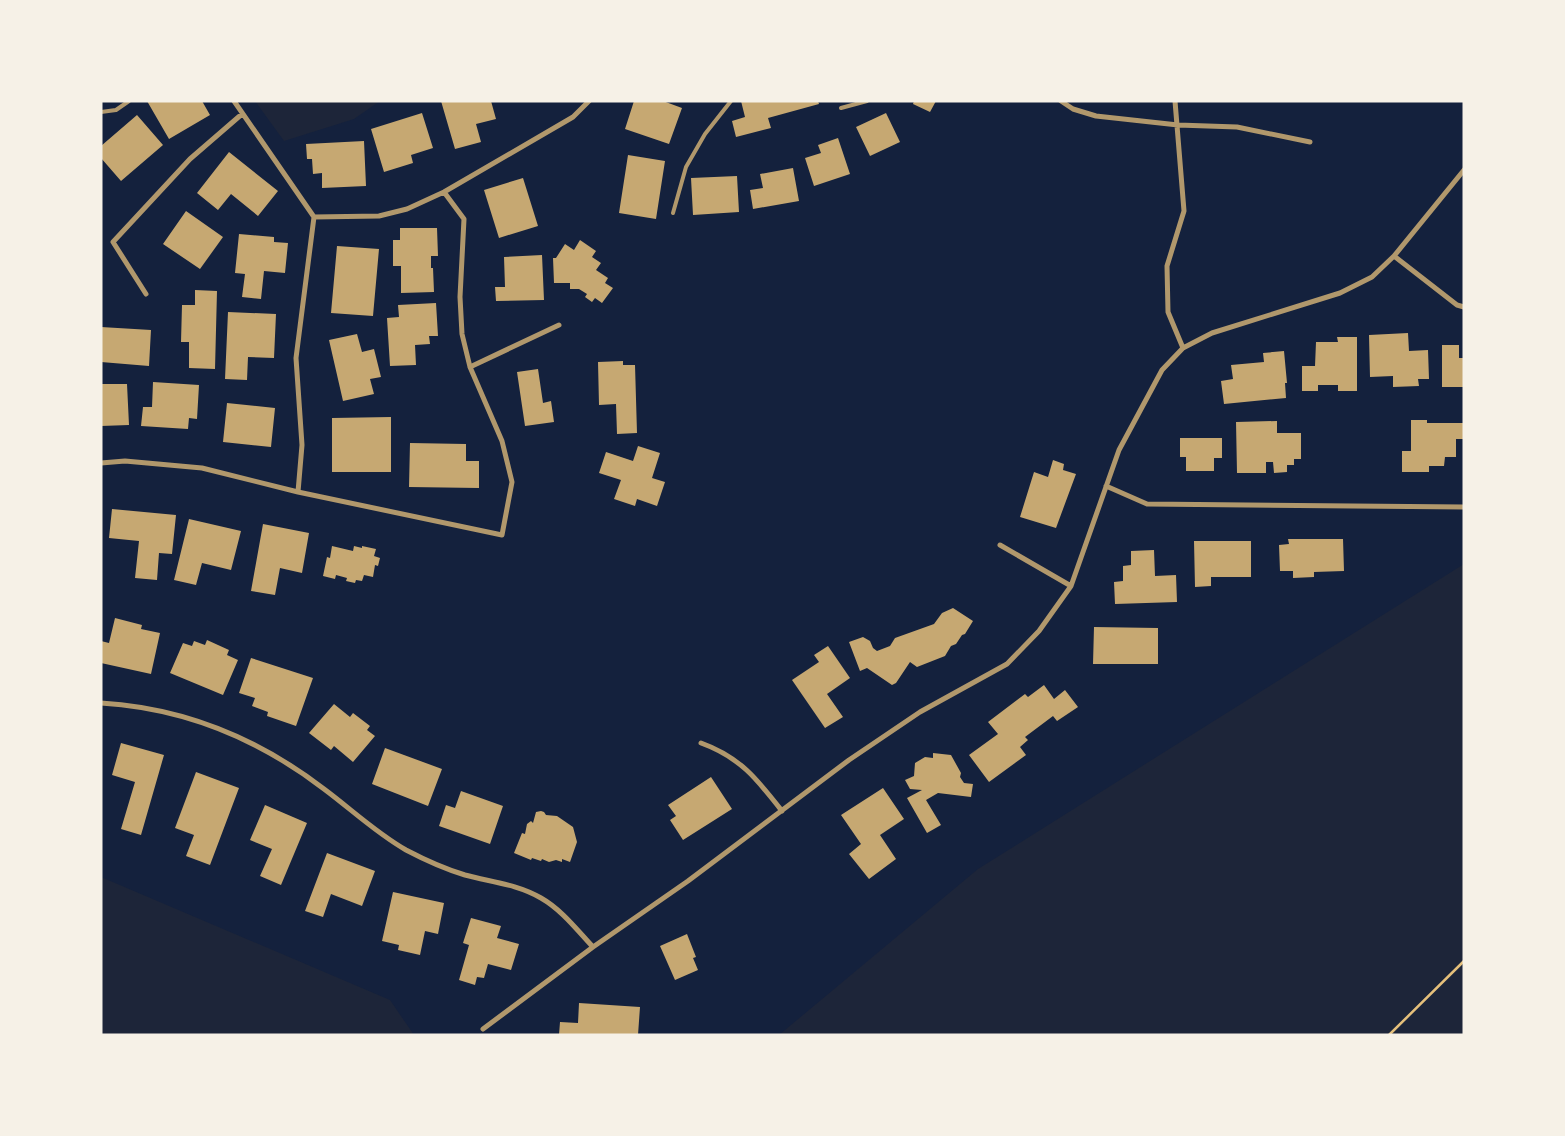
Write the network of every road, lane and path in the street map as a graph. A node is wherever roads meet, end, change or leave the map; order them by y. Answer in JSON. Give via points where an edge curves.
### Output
{"nodes":[{"id":1,"x":129,"y":101,"type":"edge"},
{"id":2,"x":234,"y":101,"type":"edge"},
{"id":3,"x":589,"y":101,"type":"edge"},
{"id":4,"x":731,"y":101,"type":"edge"},
{"id":5,"x":867,"y":101,"type":"edge"},
{"id":6,"x":1061,"y":101,"type":"edge"},
{"id":7,"x":1175,"y":101,"type":"edge"},
{"id":8,"x":841,"y":108,"type":"dead end"},
{"id":9,"x":101,"y":112,"type":"edge"},
{"id":10,"x":242,"y":114,"type":"junction"},
{"id":11,"x":1178,"y":125,"type":"junction"},
{"id":12,"x":1310,"y":142,"type":"dead end"},
{"id":13,"x":1464,"y":170,"type":"edge"},
{"id":14,"x":444,"y":192,"type":"junction"},
{"id":15,"x":673,"y":214,"type":"dead end"},
{"id":16,"x":314,"y":217,"type":"junction"},
{"id":17,"x":1394,"y":256,"type":"junction"},
{"id":18,"x":146,"y":294,"type":"dead end"},
{"id":19,"x":1464,"y":307,"type":"edge"},
{"id":20,"x":559,"y":325,"type":"dead end"},
{"id":21,"x":1183,"y":348,"type":"junction"},
{"id":22,"x":470,"y":367,"type":"junction"},
{"id":23,"x":101,"y":463,"type":"edge"},
{"id":24,"x":1106,"y":486,"type":"junction"},
{"id":25,"x":298,"y":492,"type":"junction"},
{"id":26,"x":1464,"y":507,"type":"edge"},
{"id":27,"x":1000,"y":545,"type":"dead end"},
{"id":28,"x":1071,"y":586,"type":"junction"},
{"id":29,"x":101,"y":703,"type":"edge"},
{"id":30,"x":701,"y":743,"type":"dead end"},
{"id":31,"x":782,"y":810,"type":"junction"},
{"id":32,"x":593,"y":947,"type":"junction"},
{"id":33,"x":1464,"y":961,"type":"edge"},
{"id":34,"x":483,"y":1029,"type":"dead end"},
{"id":35,"x":1389,"y":1035,"type":"edge"}],
"edges":[{"from":1,"to":9,"type":"lane","via":[[116,110]]},
{"from":2,"to":10,"type":"street"},
{"from":3,"to":14,"type":"street","via":[[573,117]]},
{"from":4,"to":15,"type":"lane","via":[[705,134],[686,167]]},
{"from":5,"to":8,"type":"lane"},
{"from":6,"to":11,"type":"street","via":[[1073,109],[1096,116]]},
{"from":7,"to":11,"type":"street"},
{"from":10,"to":16,"type":"street"},
{"from":10,"to":18,"type":"street","via":[[190,159],[113,242]]},
{"from":11,"to":12,"type":"street","via":[[1237,126]]},
{"from":11,"to":21,"type":"street","via":[[1184,211],[1167,266],[1168,312]]},
{"from":13,"to":17,"type":"street"},
{"from":14,"to":16,"type":"street","via":[[407,209],[379,216]]},
{"from":14,"to":22,"type":"street","via":[[464,219],[460,297],[462,334]]},
{"from":16,"to":25,"type":"street","via":[[296,358],[302,445]]},
{"from":17,"to":19,"type":"street","via":[[1457,305]]},
{"from":17,"to":21,"type":"street","via":[[1372,277],[1340,293],[1212,333]]},
{"from":20,"to":22,"type":"street"},
{"from":21,"to":24,"type":"street","via":[[1162,370],[1118,450]]},
{"from":22,"to":25,"type":"street","via":[[502,441],[512,482],[502,535]]},
{"from":23,"to":25,"type":"street","via":[[124,461],[202,468]]},
{"from":24,"to":26,"type":"street","via":[[1147,504]]},
{"from":24,"to":28,"type":"street"},
{"from":27,"to":28,"type":"street"},
{"from":28,"to":31,"type":"street","via":[[1040,631],[1007,664],[920,712]]},
{"from":29,"to":32,"type":"street","via":[[166,712],[209,724],[250,742],[288,763],[405,850],[464,875],[514,886],[542,899],[562,914]]},
{"from":30,"to":31,"type":"street","via":[[741,764]]},
{"from":31,"to":32,"type":"street"},
{"from":32,"to":34,"type":"street"},
{"from":33,"to":35,"type":"path"}]}
